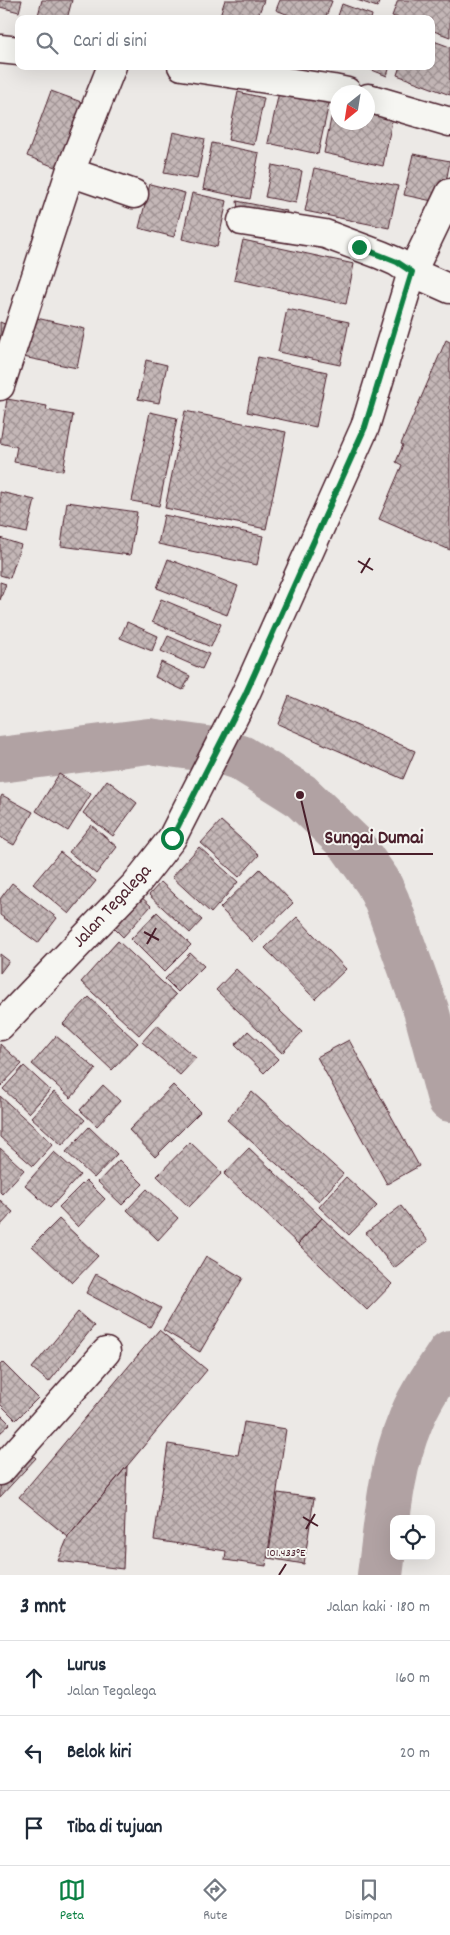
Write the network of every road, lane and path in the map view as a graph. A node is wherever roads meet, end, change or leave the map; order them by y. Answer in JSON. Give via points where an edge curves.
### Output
{"nodes":[{"id":1,"x":0,"y":49,"type":"edge"},
{"id":2,"x":15,"y":50,"type":"edge"},
{"id":3,"x":110,"y":70,"type":"edge"},
{"id":4,"x":208,"y":70,"type":"edge"},
{"id":5,"x":330,"y":89,"type":"edge"},
{"id":6,"x":375,"y":100,"type":"edge"},
{"id":7,"x":450,"y":122,"type":"edge"},
{"id":8,"x":70,"y":172,"type":"junction"},
{"id":9,"x":450,"y":193,"type":"edge"},
{"id":10,"x":134,"y":194,"type":"dead end"},
{"id":11,"x":242,"y":221,"type":"dead end"},
{"id":12,"x":412,"y":272,"type":"junction"},
{"id":13,"x":450,"y":289,"type":"edge"},
{"id":14,"x":0,"y":386,"type":"edge"},
{"id":15,"x":0,"y":1026,"type":"edge"},
{"id":16,"x":106,"y":1352,"type":"dead end"},
{"id":17,"x":0,"y":1470,"type":"edge"}],
"edges":[{"from":1,"to":2,"type":"street"},
{"from":3,"to":8,"type":"street"},
{"from":4,"to":5,"type":"street"},
{"from":6,"to":7,"type":"street"},
{"from":8,"to":10,"type":"street"},
{"from":8,"to":14,"type":"street"},
{"from":9,"to":12,"type":"street","name":"Jalan Tegalega"},
{"from":11,"to":12,"type":"street","via":[[325,234],[381,255]]},
{"from":12,"to":13,"type":"street"},
{"from":12,"to":15,"type":"street","name":"Jalan Tegalega","via":[[365,427],[245,695],[172,838],[136,884]]},
{"from":16,"to":17,"type":"street"}]}
